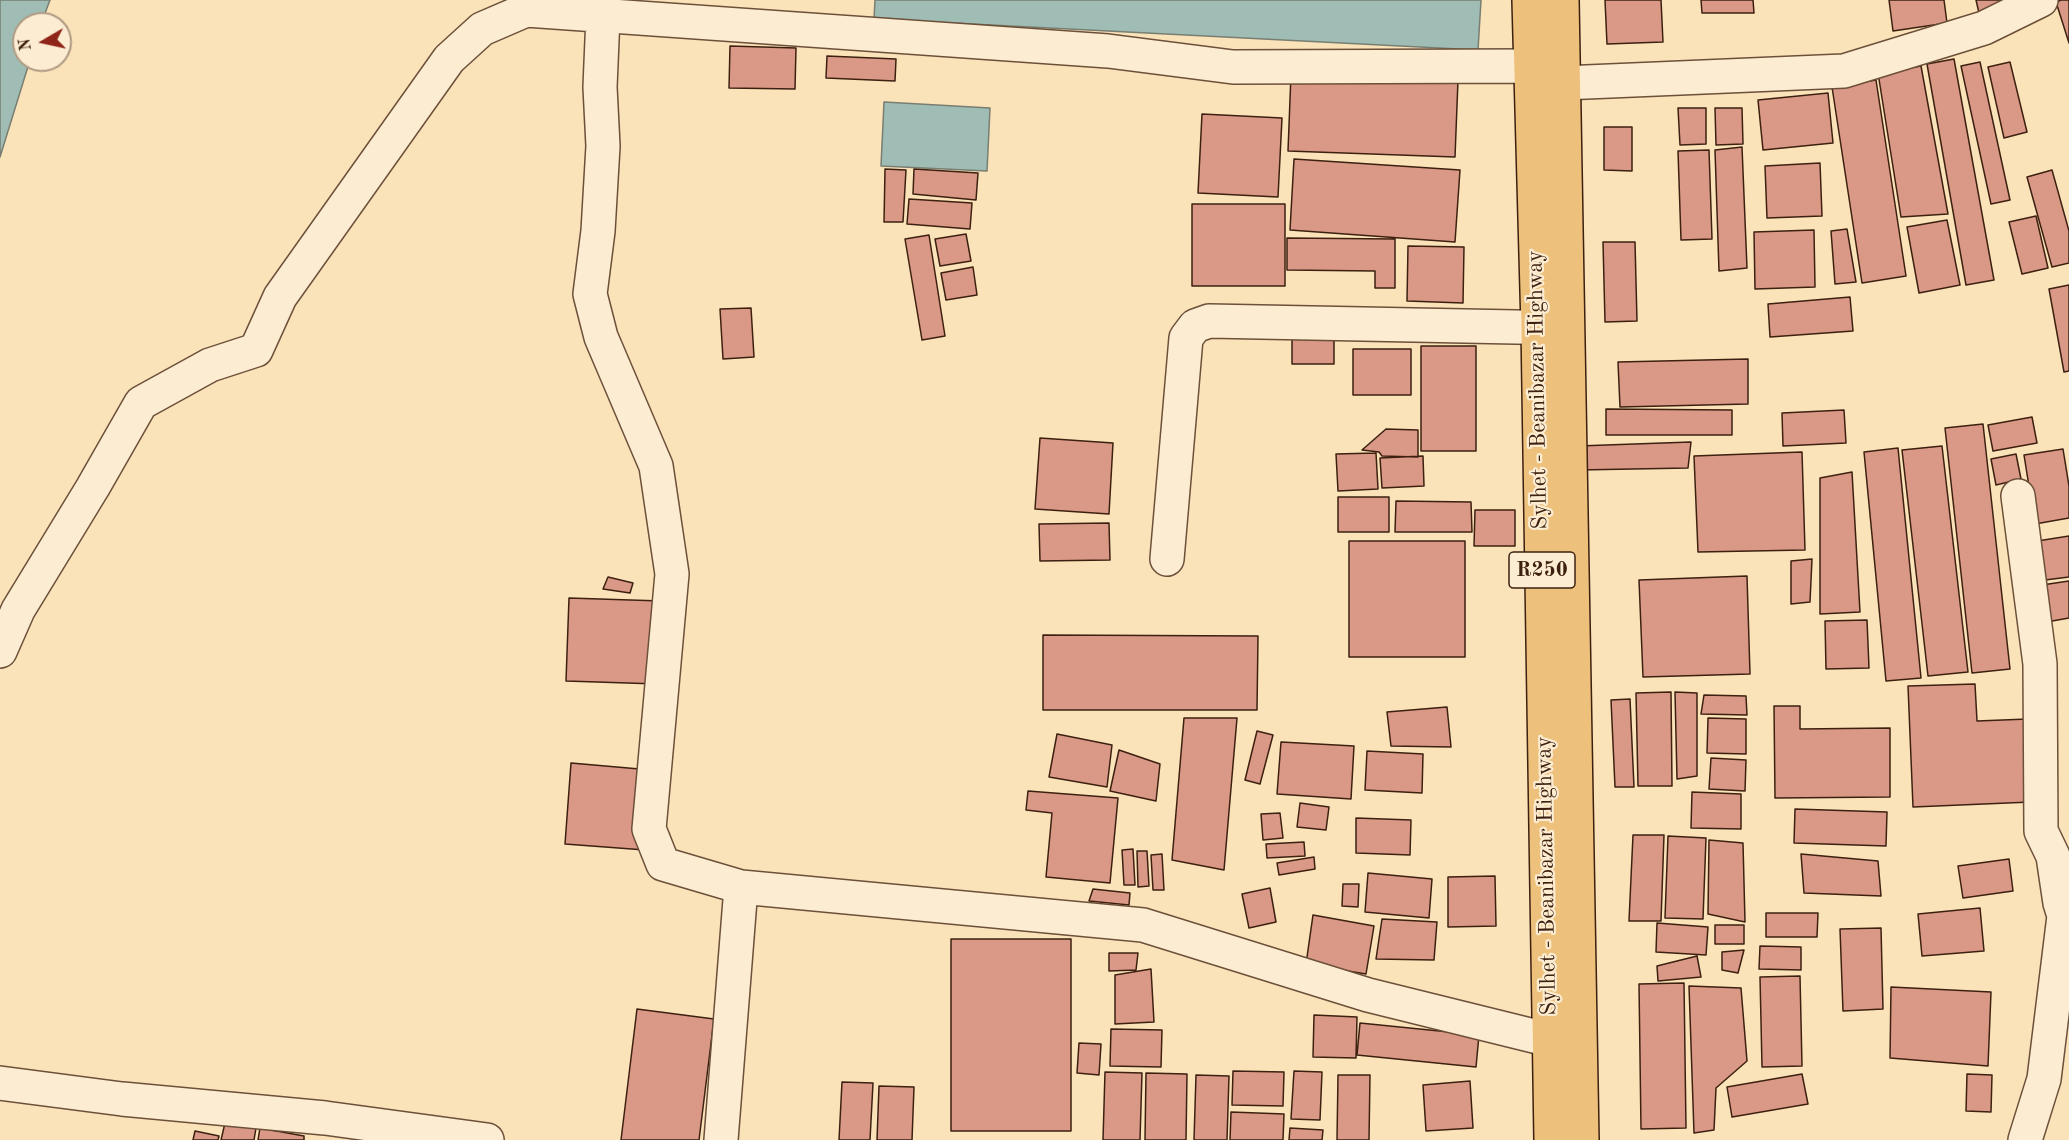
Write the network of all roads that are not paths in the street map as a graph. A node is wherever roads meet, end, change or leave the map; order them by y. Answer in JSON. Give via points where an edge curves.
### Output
{"nodes":[{"id":1,"x":1529,"y":0,"type":"edge"},
{"id":2,"x":1562,"y":0,"type":"edge"},
{"id":3,"x":2041,"y":0,"type":"edge"},
{"id":4,"x":603,"y":16,"type":"junction"},
{"id":5,"x":1529,"y":66,"type":"junction"},
{"id":6,"x":1563,"y":83,"type":"junction"},
{"id":7,"x":1552,"y":328,"type":"junction"},
{"id":8,"x":2018,"y":496,"type":"dead end"},
{"id":9,"x":1167,"y":559,"type":"dead end"},
{"id":10,"x":0,"y":651,"type":"edge"},
{"id":11,"x":741,"y":887,"type":"junction"},
{"id":12,"x":1550,"y":1040,"type":"junction"},
{"id":13,"x":0,"y":1083,"type":"edge"},
{"id":14,"x":322,"y":1129,"type":"edge"},
{"id":15,"x":487,"y":1140,"type":"edge"},
{"id":16,"x":721,"y":1140,"type":"edge"},
{"id":17,"x":1551,"y":1140,"type":"edge"},
{"id":18,"x":1582,"y":1140,"type":"edge"},
{"id":19,"x":2025,"y":1140,"type":"edge"}],
"edges":[{"from":1,"to":5,"type":"main road","name":"Sylhet - Beanibazar Highway","number":"R250"},
{"from":2,"to":6,"type":"main road","name":"Sylhet - Beanibazar Highway","number":"R250"},
{"from":3,"to":6,"type":"street","via":[[1984,28],[1844,71]]},
{"from":4,"to":5,"type":"street","via":[[1108,51],[1233,67]]},
{"from":4,"to":10,"type":"street","via":[[526,10],[482,29],[449,59],[280,297],[256,350],[210,365],[141,403],[18,610]]},
{"from":4,"to":11,"type":"street","via":[[603,146],[590,294],[601,337],[656,466],[672,574],[649,829],[663,864]]},
{"from":5,"to":6,"type":"street"},
{"from":5,"to":7,"type":"main road","name":"Sylhet - Beanibazar Highway","number":"R250"},
{"from":6,"to":7,"type":"main road","name":"Sylhet - Beanibazar Highway","number":"R250"},
{"from":7,"to":9,"type":"street","via":[[1209,321],[1195,326],[1186,338]]},
{"from":7,"to":12,"type":"main road","name":"Sylhet - Beanibazar Highway","number":"R250"},
{"from":7,"to":18,"type":"main road","name":"Sylhet - Beanibazar Highway","number":"R250"},
{"from":8,"to":19,"type":"street","via":[[2040,664],[2041,831],[2053,856],[2064,916],[2043,1079]]},
{"from":11,"to":12,"type":"street","via":[[1143,925],[1368,996]]},
{"from":11,"to":16,"type":"street"},
{"from":12,"to":17,"type":"main road","name":"Sylhet - Beanibazar Highway","number":"R250"},
{"from":13,"to":14,"type":"street"},
{"from":14,"to":15,"type":"street"}]}
